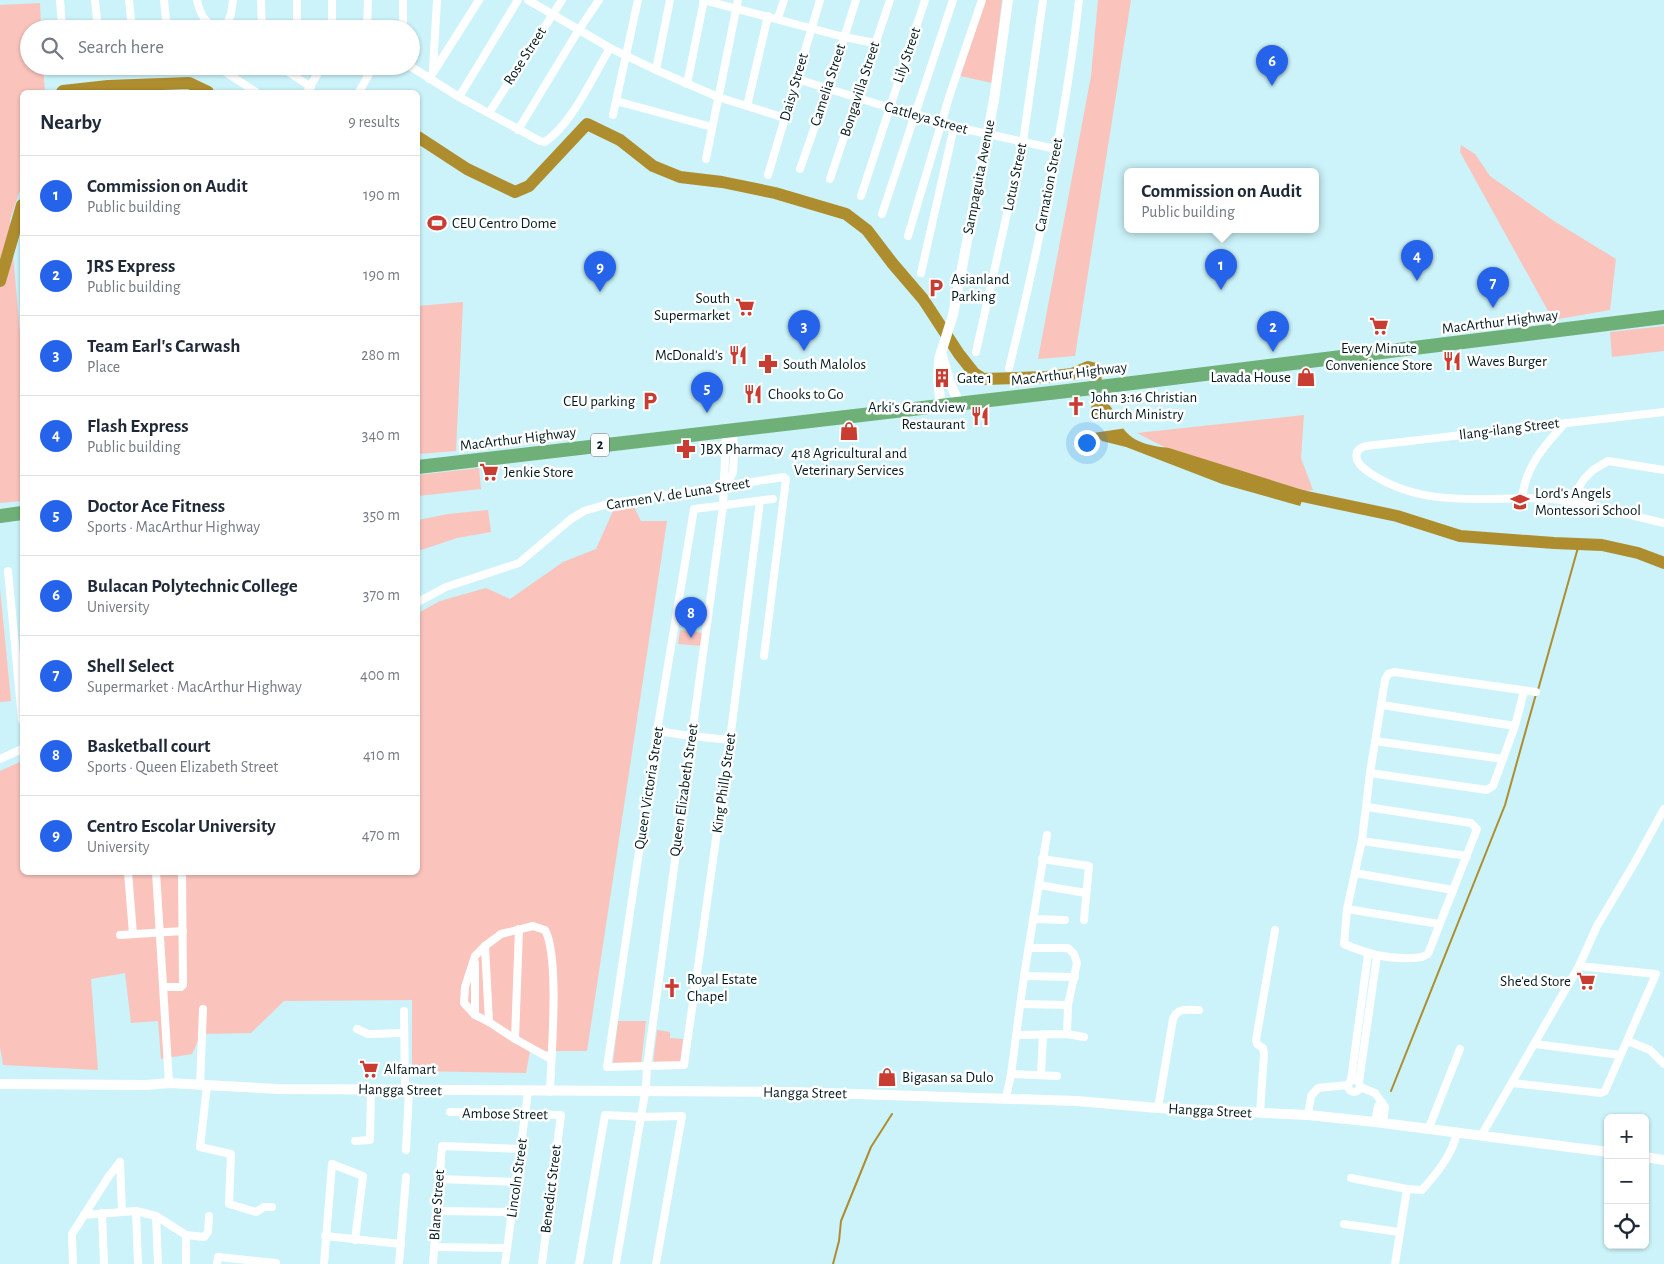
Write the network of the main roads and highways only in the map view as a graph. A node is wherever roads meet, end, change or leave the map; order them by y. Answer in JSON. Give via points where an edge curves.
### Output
{"nodes":[{"id":1,"x":1664,"y":317,"type":"edge"},
{"id":2,"x":420,"y":467,"type":"edge"},
{"id":3,"x":20,"y":513,"type":"edge"},
{"id":4,"x":0,"y":516,"type":"edge"}],
"edges":[{"from":1,"to":2,"type":"highway","name":"MacArthur Highway","number":"2"},
{"from":3,"to":4,"type":"highway"}]}
